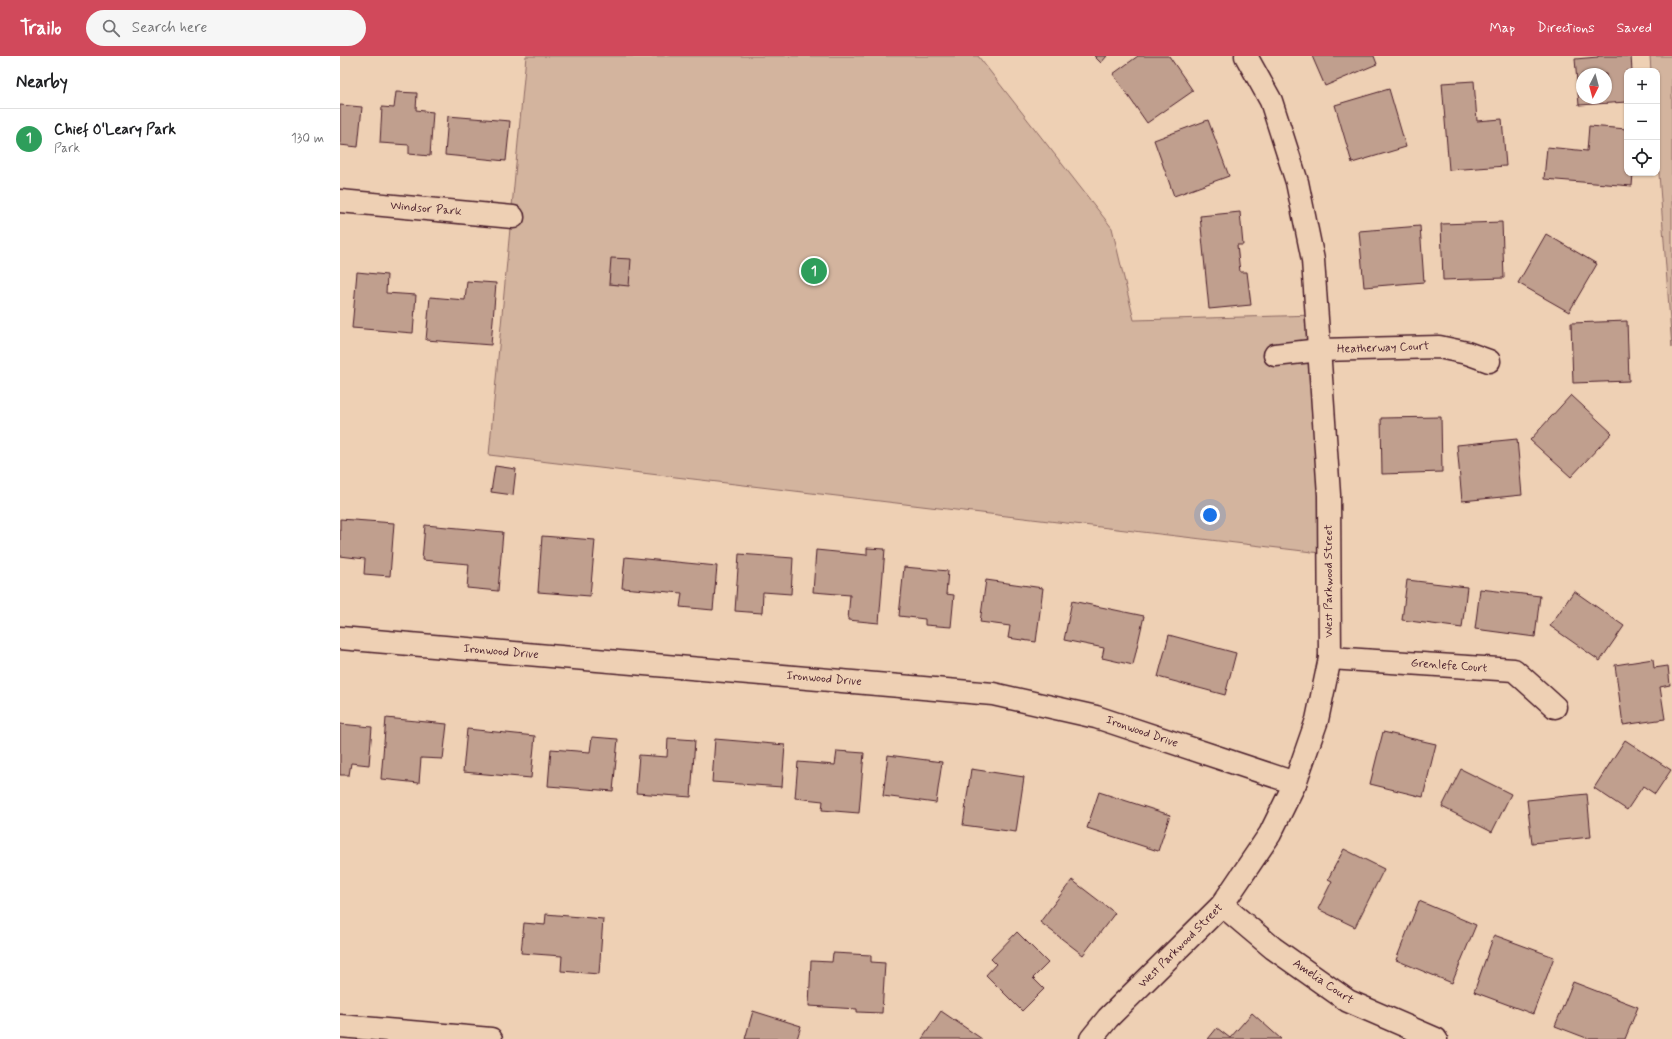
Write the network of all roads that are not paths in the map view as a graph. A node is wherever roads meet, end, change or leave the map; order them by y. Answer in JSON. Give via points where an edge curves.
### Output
{"nodes":[{"id":1,"x":1246,"y":56,"type":"edge"},
{"id":2,"x":340,"y":201,"type":"edge"},
{"id":3,"x":513,"y":217,"type":"dead end"},
{"id":4,"x":1320,"y":350,"type":"junction"},
{"id":5,"x":1275,"y":355,"type":"dead end"},
{"id":6,"x":1489,"y":361,"type":"dead end"},
{"id":7,"x":340,"y":638,"type":"edge"},
{"id":8,"x":1330,"y":658,"type":"junction"},
{"id":9,"x":1555,"y":706,"type":"dead end"},
{"id":10,"x":1295,"y":783,"type":"junction"},
{"id":11,"x":1222,"y":905,"type":"junction"},
{"id":12,"x":340,"y":1026,"type":"edge"},
{"id":13,"x":491,"y":1039,"type":"edge"},
{"id":14,"x":1091,"y":1039,"type":"edge"},
{"id":15,"x":1436,"y":1039,"type":"edge"}],
"edges":[{"from":1,"to":4,"type":"street","name":"West Parkwood Street","via":[[1271,101],[1297,182],[1312,260]]},
{"from":2,"to":3,"type":"street","name":"Windsor Park"},
{"from":4,"to":5,"type":"street","name":"Heatherway Court"},
{"from":4,"to":6,"type":"street","name":"Heatherway Court","via":[[1439,347],[1467,352]]},
{"from":4,"to":8,"type":"street","name":"West Parkwood Street","via":[[1329,494]]},
{"from":7,"to":10,"type":"street","name":"Ironwood Drive","via":[[994,694],[1096,717]]},
{"from":8,"to":9,"type":"street","name":"Grenlefe Court","via":[[1514,670]]},
{"from":8,"to":10,"type":"street","name":"West Parkwood Street","via":[[1317,720]]},
{"from":10,"to":11,"type":"street","name":"West Parkwood Street","via":[[1270,834]]},
{"from":11,"to":14,"type":"street","name":"West Parkwood Street","via":[[1108,1018]]},
{"from":11,"to":15,"type":"street","name":"Amelia Court","via":[[1273,948],[1348,1001]]},
{"from":12,"to":13,"type":"street"}]}
